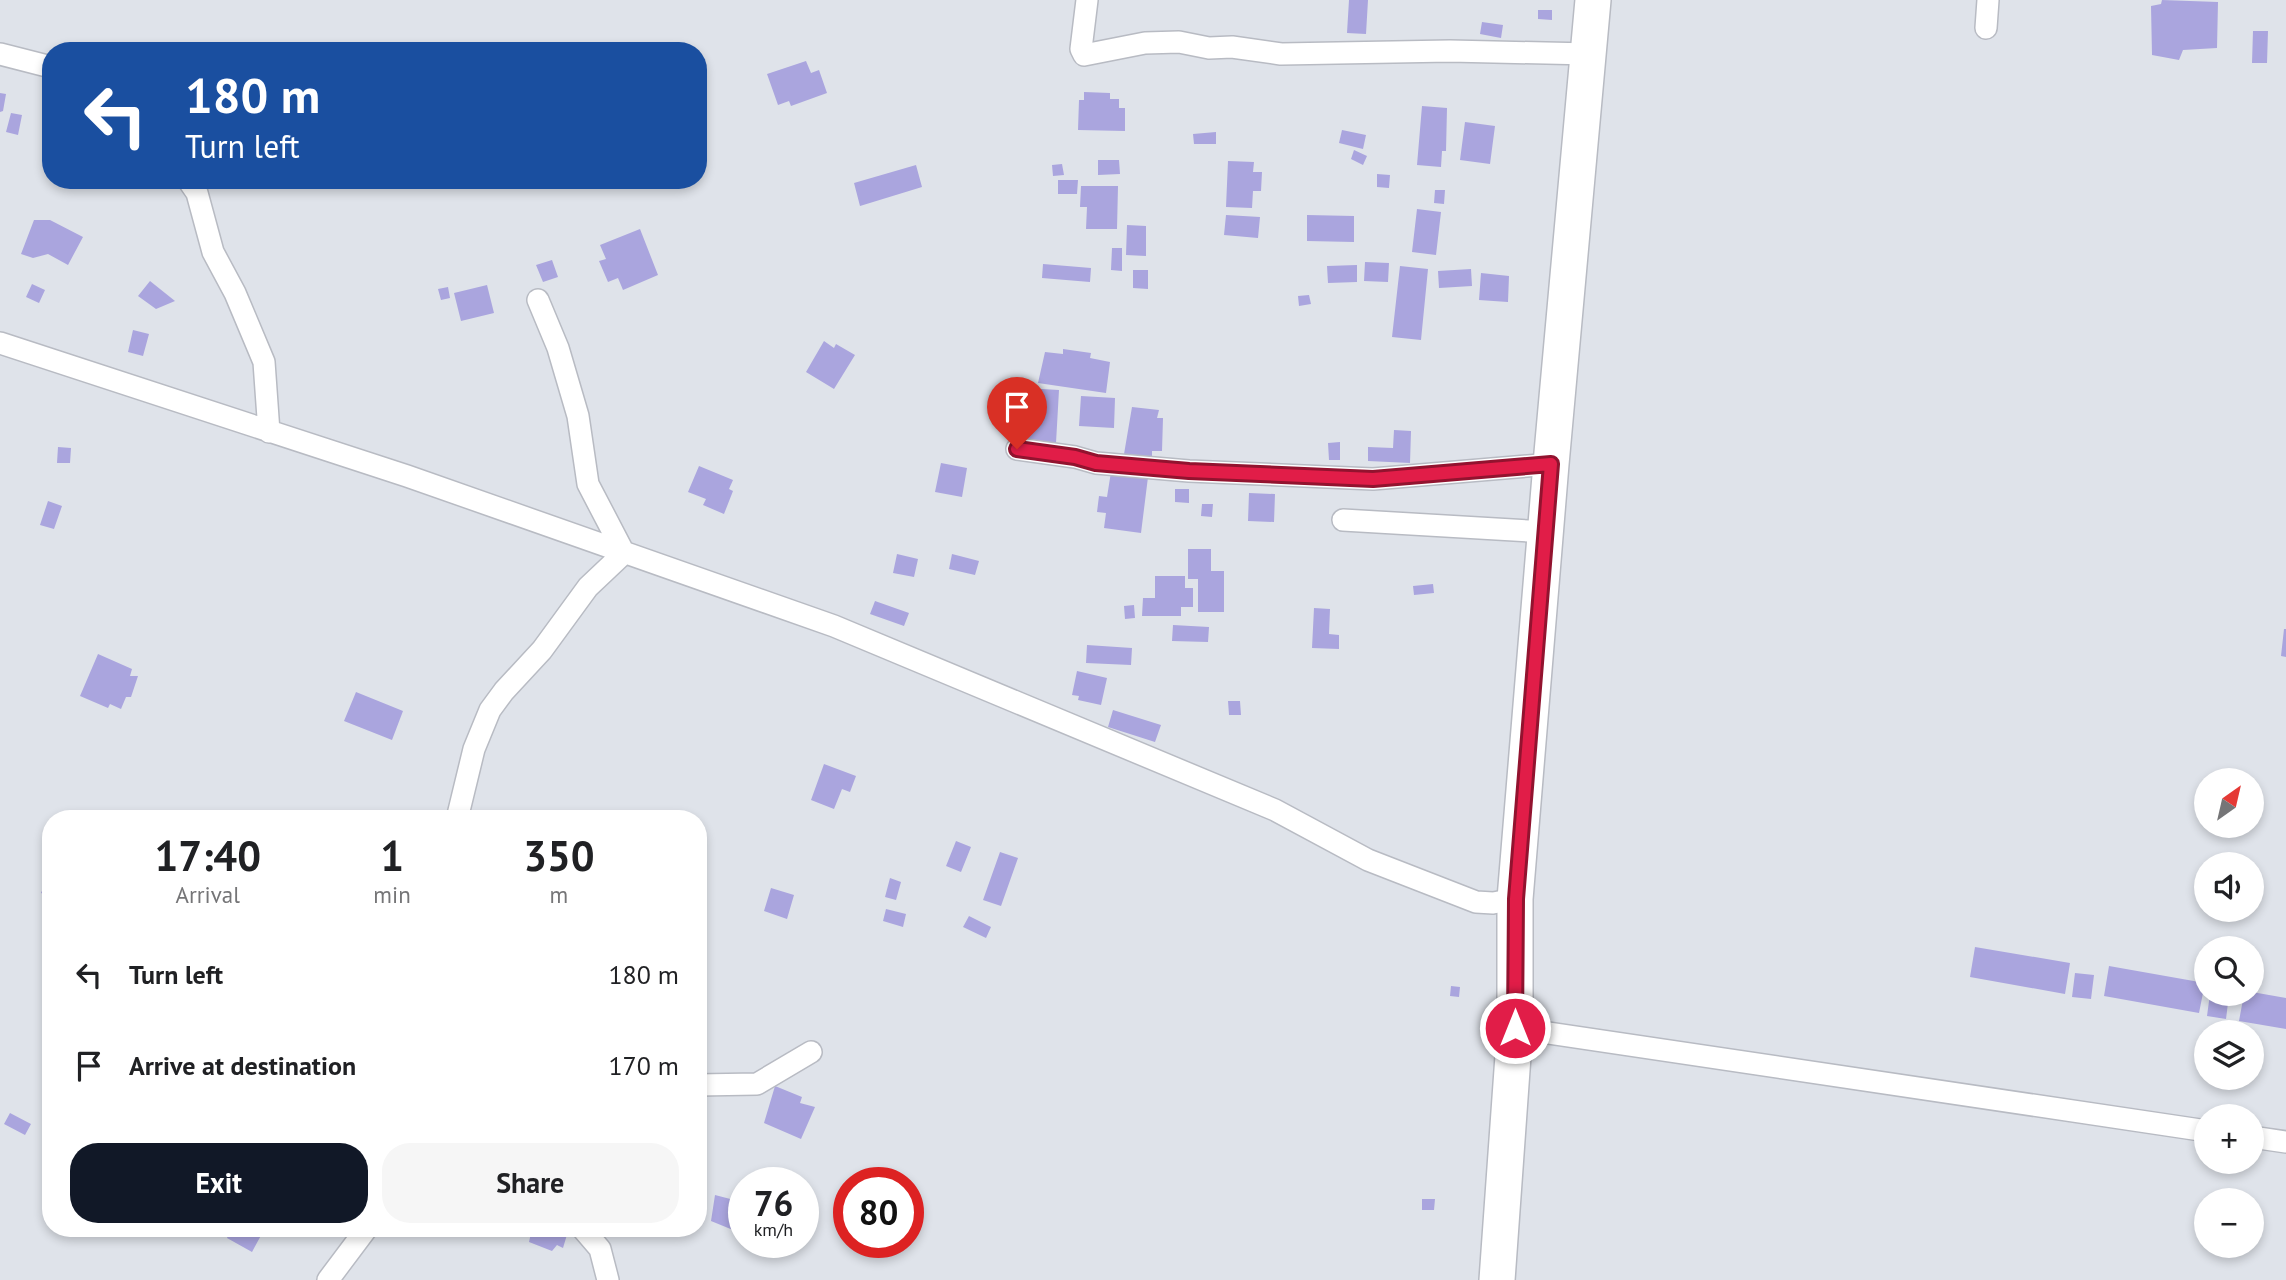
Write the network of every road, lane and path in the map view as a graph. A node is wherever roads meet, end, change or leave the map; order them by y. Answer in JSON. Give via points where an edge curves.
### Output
{"nodes":[{"id":1,"x":1087,"y":0,"type":"edge"},
{"id":2,"x":1593,"y":0,"type":"edge"},
{"id":3,"x":1989,"y":0,"type":"edge"},
{"id":4,"x":1986,"y":28,"type":"dead end"},
{"id":5,"x":0,"y":54,"type":"edge"},
{"id":6,"x":1590,"y":54,"type":"junction"},
{"id":7,"x":42,"y":65,"type":"edge"},
{"id":8,"x":194,"y":189,"type":"edge"},
{"id":9,"x":538,"y":300,"type":"dead end"},
{"id":10,"x":0,"y":343,"type":"edge"},
{"id":11,"x":269,"y":432,"type":"junction"},
{"id":12,"x":1017,"y":449,"type":"dead end"},
{"id":13,"x":1551,"y":464,"type":"junction"},
{"id":14,"x":1343,"y":520,"type":"dead end"},
{"id":15,"x":1546,"y":532,"type":"junction"},
{"id":16,"x":624,"y":553,"type":"junction"},
{"id":17,"x":459,"y":810,"type":"edge"},
{"id":18,"x":1516,"y":899,"type":"junction"},
{"id":19,"x":1515,"y":1028,"type":"junction"},
{"id":20,"x":811,"y":1052,"type":"dead end"},
{"id":21,"x":707,"y":1085,"type":"edge"},
{"id":22,"x":2194,"y":1129,"type":"edge"},
{"id":23,"x":2264,"y":1139,"type":"edge"},
{"id":24,"x":2286,"y":1142,"type":"edge"},
{"id":25,"x":360,"y":1237,"type":"edge"},
{"id":26,"x":590,"y":1237,"type":"edge"},
{"id":27,"x":328,"y":1280,"type":"edge"},
{"id":28,"x":608,"y":1280,"type":"edge"},
{"id":29,"x":1497,"y":1280,"type":"edge"}],
"edges":[{"from":1,"to":6,"type":"street","via":[[1084,55],[1145,43],[1281,54]]},
{"from":2,"to":6,"type":"highway"},
{"from":3,"to":4,"type":"street"},
{"from":5,"to":7,"type":"street"},
{"from":6,"to":13,"type":"highway"},
{"from":8,"to":11,"type":"street","via":[[213,252],[264,362]]},
{"from":9,"to":16,"type":"street","via":[[578,416],[587,484]]},
{"from":10,"to":11,"type":"street"},
{"from":11,"to":16,"type":"street"},
{"from":12,"to":13,"type":"street","via":[[1096,463],[1189,471],[1373,479]]},
{"from":13,"to":15,"type":"highway"},
{"from":14,"to":15,"type":"street"},
{"from":15,"to":18,"type":"highway"},
{"from":16,"to":17,"type":"street","via":[[588,587],[491,710],[474,750]]},
{"from":16,"to":18,"type":"street","via":[[834,626],[1115,742],[1275,810],[1367,860],[1476,902]]},
{"from":18,"to":19,"type":"highway"},
{"from":19,"to":22,"type":"street"},
{"from":19,"to":29,"type":"highway"},
{"from":20,"to":21,"type":"street","via":[[757,1084]]},
{"from":23,"to":24,"type":"street"},
{"from":25,"to":27,"type":"street"},
{"from":26,"to":28,"type":"street","via":[[600,1249]]}]}
